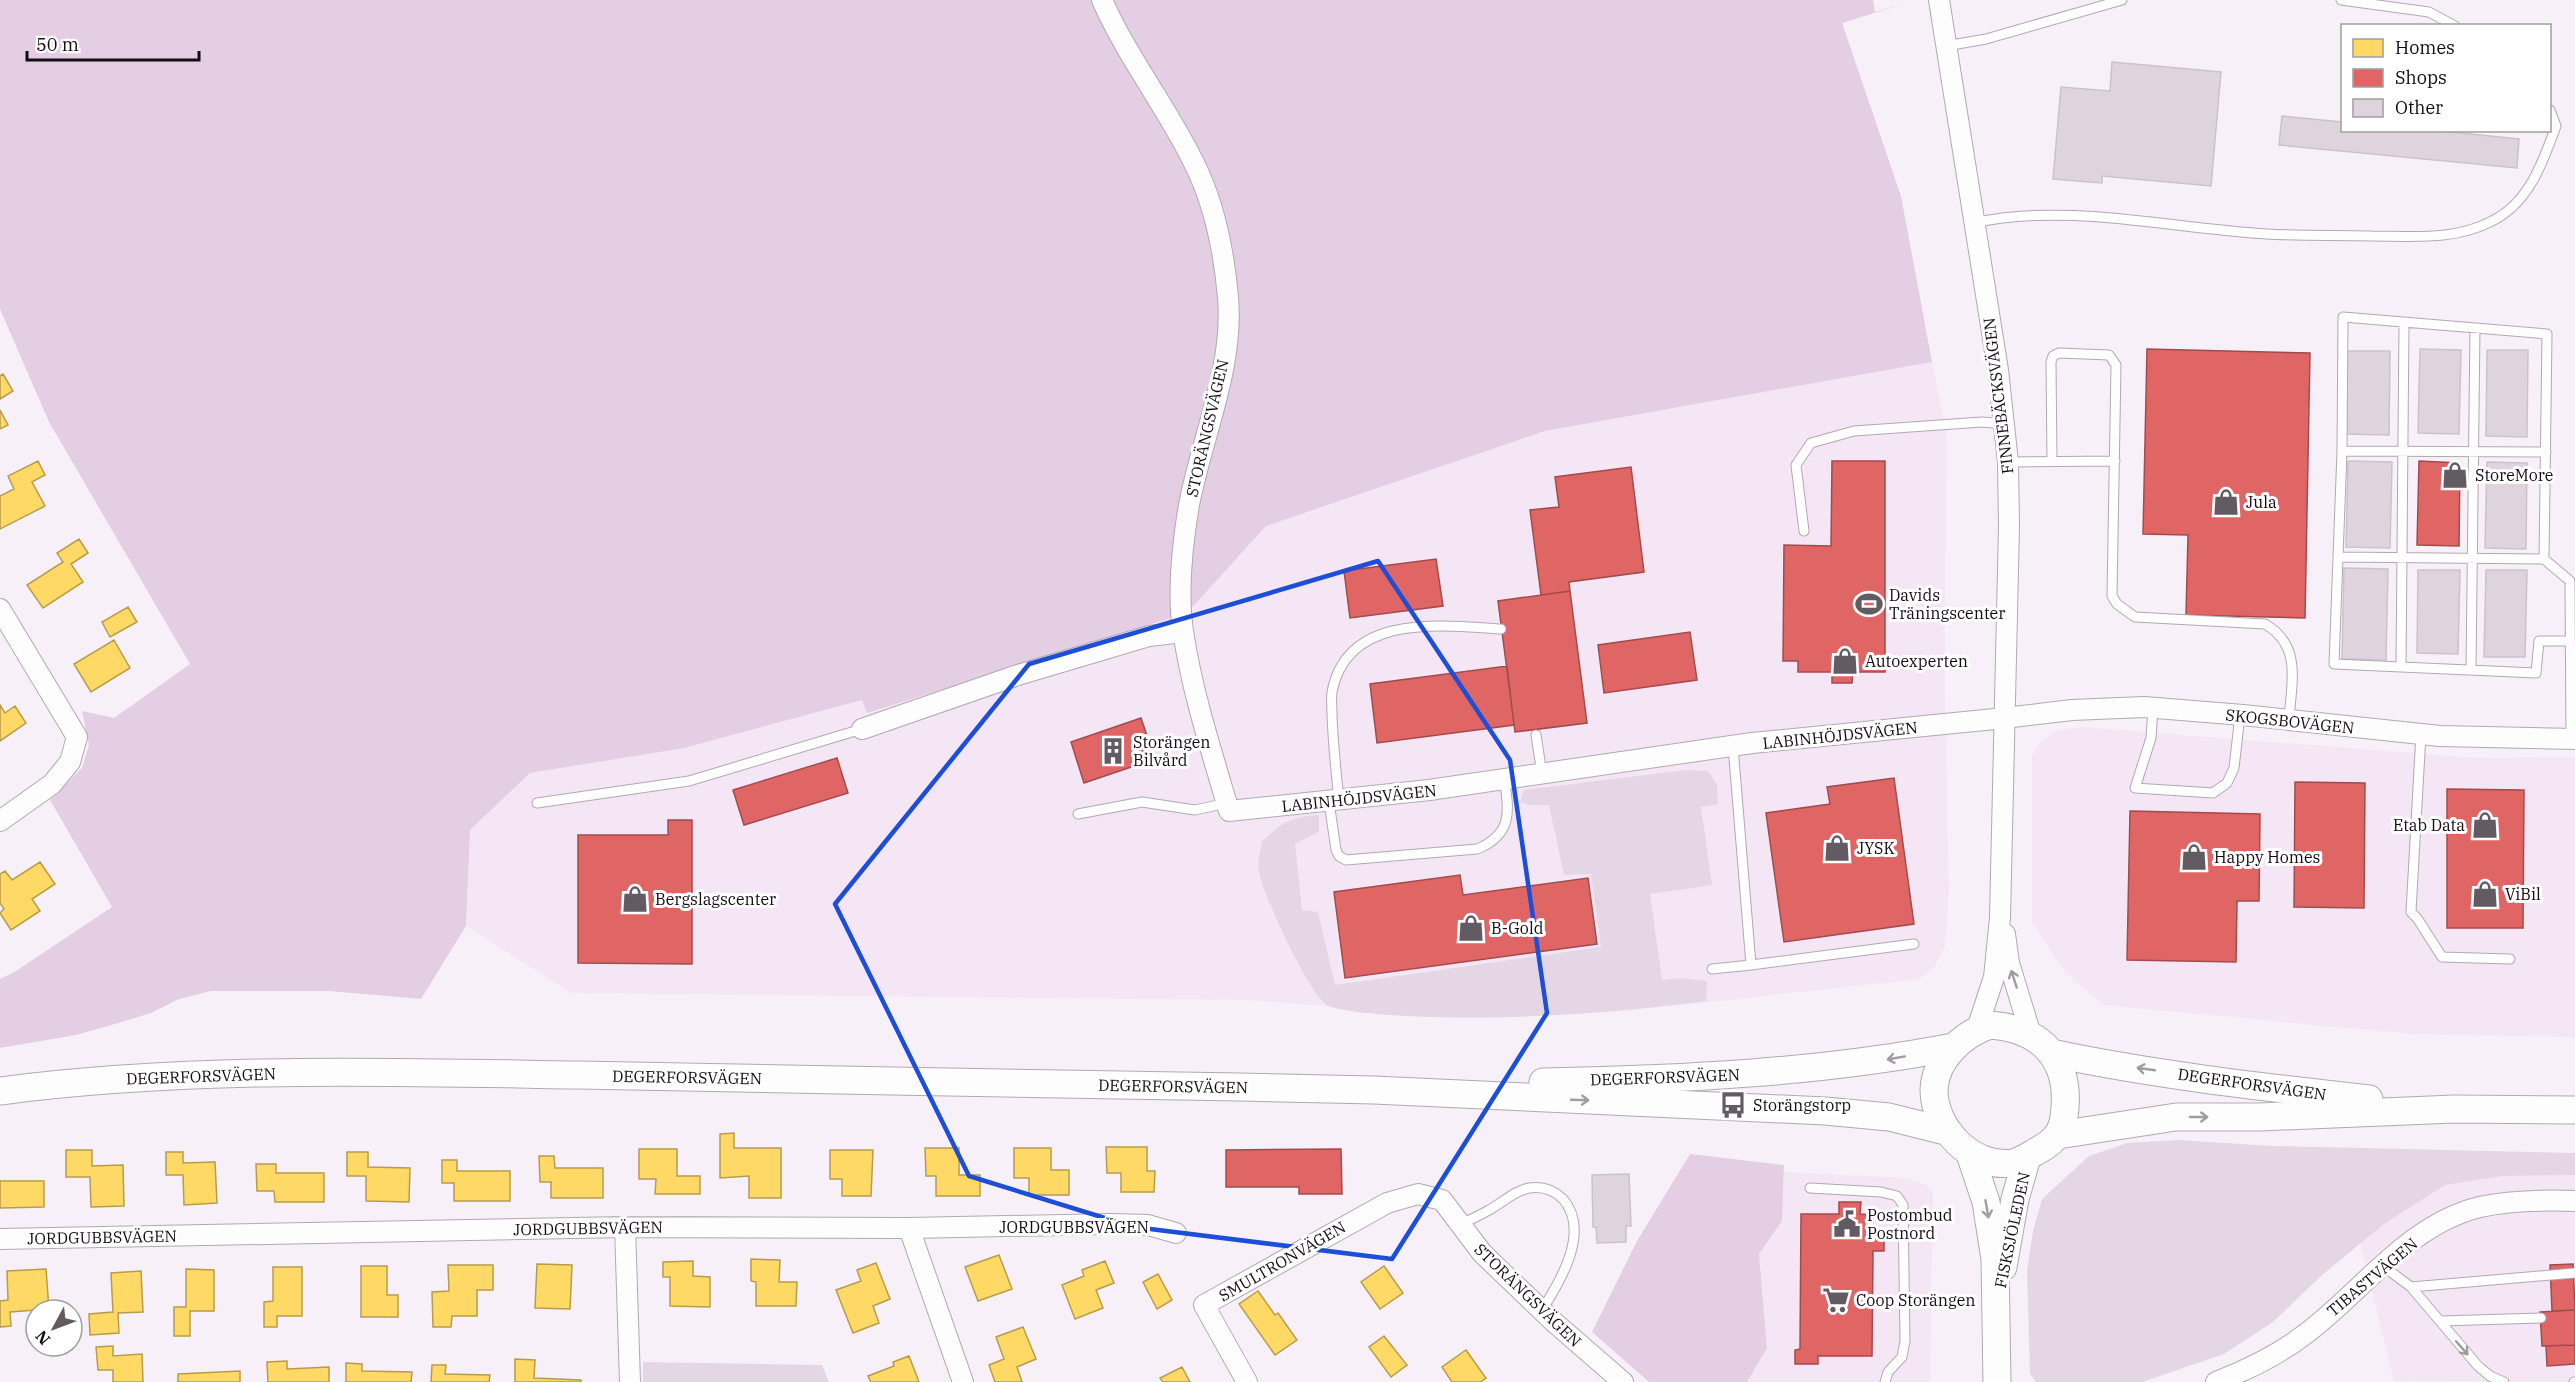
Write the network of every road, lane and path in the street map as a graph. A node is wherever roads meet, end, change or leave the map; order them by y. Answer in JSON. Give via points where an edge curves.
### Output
{"nodes":[{"id":1,"x":1102,"y":0,"type":"edge"},
{"id":2,"x":1939,"y":0,"type":"edge"},
{"id":3,"x":2122,"y":0,"type":"edge"},
{"id":4,"x":2341,"y":0,"type":"edge"},
{"id":5,"x":2451,"y":24,"type":"edge"},
{"id":6,"x":1946,"y":46,"type":"junction"},
{"id":7,"x":2551,"y":113,"type":"edge"},
{"id":8,"x":1973,"y":223,"type":"junction"},
{"id":9,"x":2404,"y":323,"type":"junction"},
{"id":10,"x":2475,"y":328,"type":"junction"},
{"id":11,"x":2005,"y":424,"type":"junction"},
{"id":12,"x":2342,"y":451,"type":"junction"},
{"id":13,"x":2403,"y":451,"type":"junction"},
{"id":14,"x":2474,"y":452,"type":"junction"},
{"id":15,"x":2546,"y":452,"type":"junction"},
{"id":16,"x":2052,"y":461,"type":"junction"},
{"id":17,"x":2115,"y":461,"type":"junction"},
{"id":18,"x":2008,"y":462,"type":"junction"},
{"id":19,"x":1804,"y":531,"type":"dead end"},
{"id":20,"x":2338,"y":557,"type":"junction"},
{"id":21,"x":2402,"y":557,"type":"junction"},
{"id":22,"x":2472,"y":558,"type":"junction"},
{"id":23,"x":2544,"y":559,"type":"junction"},
{"id":24,"x":0,"y":609,"type":"edge"},
{"id":25,"x":1501,"y":629,"type":"dead end"},
{"id":26,"x":1183,"y":632,"type":"junction"},
{"id":27,"x":2569,"y":641,"type":"junction"},
{"id":28,"x":2401,"y":667,"type":"junction"},
{"id":29,"x":2471,"y":670,"type":"junction"},
{"id":30,"x":2153,"y":708,"type":"junction"},
{"id":31,"x":2240,"y":715,"type":"junction"},
{"id":32,"x":2005,"y":718,"type":"junction"},
{"id":33,"x":2289,"y":720,"type":"junction"},
{"id":34,"x":862,"y":729,"type":"joint"},
{"id":35,"x":2421,"y":734,"type":"junction"},
{"id":36,"x":1536,"y":735,"type":"dead end"},
{"id":37,"x":2573,"y":739,"type":"edge"},
{"id":38,"x":1733,"y":746,"type":"junction"},
{"id":39,"x":1542,"y":774,"type":"junction"},
{"id":40,"x":1504,"y":779,"type":"junction"},
{"id":41,"x":1334,"y":802,"type":"junction"},
{"id":42,"x":537,"y":803,"type":"dead end"},
{"id":43,"x":1227,"y":803,"type":"junction"},
{"id":44,"x":1078,"y":814,"type":"dead end"},
{"id":45,"x":0,"y":821,"type":"edge"},
{"id":46,"x":2000,"y":904,"type":"junction"},
{"id":47,"x":1914,"y":944,"type":"dead end"},
{"id":48,"x":2510,"y":959,"type":"dead end"},
{"id":49,"x":1751,"y":965,"type":"junction"},
{"id":50,"x":1712,"y":969,"type":"dead end"},
{"id":51,"x":1977,"y":1029,"type":"junction"},
{"id":52,"x":2031,"y":1035,"type":"junction"},
{"id":53,"x":1953,"y":1047,"type":"junction"},
{"id":54,"x":2051,"y":1053,"type":"junction"},
{"id":55,"x":1374,"y":1090,"type":"junction"},
{"id":56,"x":0,"y":1091,"type":"edge"},
{"id":57,"x":2454,"y":1109,"type":"junction"},
{"id":58,"x":2575,"y":1110,"type":"edge"},
{"id":59,"x":1949,"y":1132,"type":"junction"},
{"id":60,"x":2058,"y":1136,"type":"junction"},
{"id":61,"x":1970,"y":1154,"type":"junction"},
{"id":62,"x":2027,"y":1157,"type":"junction"},
{"id":63,"x":1810,"y":1188,"type":"dead end"},
{"id":64,"x":1442,"y":1200,"type":"joint"},
{"id":65,"x":2575,"y":1201,"type":"edge"},
{"id":66,"x":1460,"y":1225,"type":"junction"},
{"id":67,"x":625,"y":1227,"type":"junction"},
{"id":68,"x":909,"y":1228,"type":"junction"},
{"id":69,"x":1176,"y":1233,"type":"dead end"},
{"id":70,"x":0,"y":1239,"type":"edge"},
{"id":71,"x":2383,"y":1266,"type":"junction"},
{"id":72,"x":2575,"y":1273,"type":"edge"},
{"id":73,"x":2411,"y":1287,"type":"junction"},
{"id":74,"x":1997,"y":1304,"type":"junction"},
{"id":75,"x":1542,"y":1310,"type":"junction"},
{"id":76,"x":2541,"y":1318,"type":"dead end"},
{"id":77,"x":2440,"y":1321,"type":"junction"},
{"id":78,"x":630,"y":1382,"type":"edge"},
{"id":79,"x":963,"y":1382,"type":"edge"},
{"id":80,"x":1247,"y":1382,"type":"edge"},
{"id":81,"x":1623,"y":1382,"type":"edge"},
{"id":82,"x":1885,"y":1382,"type":"edge"},
{"id":83,"x":1997,"y":1382,"type":"edge"},
{"id":84,"x":2216,"y":1382,"type":"edge"},
{"id":85,"x":2504,"y":1382,"type":"edge"}],
"edges":[{"from":1,"to":26,"type":"street","name":"STORÄNGSVÄGEN","via":[[1195,164],[1210,205],[1228,299],[1223,365],[1183,549]]},
{"from":2,"to":6,"type":"street","name":"FINNEBÄCKSVÄGEN"},
{"from":3,"to":6,"type":"lane","via":[[1986,39]]},
{"from":4,"to":5,"type":"lane","via":[[2429,12]]},
{"from":6,"to":8,"type":"street","name":"FINNEBÄCKSVÄGEN"},
{"from":7,"to":8,"type":"lane","via":[[2556,126],[2545,158],[2521,200],[2493,221],[2447,237],[2267,234],[2124,219],[2028,215],[2006,215]]},
{"from":8,"to":11,"type":"street","name":"FINNEBÄCKSVÄGEN"},
{"from":9,"to":10,"type":"lane"},
{"from":9,"to":12,"type":"lane","via":[[2343,317]]},
{"from":9,"to":13,"type":"lane"},
{"from":10,"to":14,"type":"lane"},
{"from":10,"to":15,"type":"lane","via":[[2547,334]]},
{"from":11,"to":18,"type":"street","name":"FINNEBÄCKSVÄGEN"},
{"from":11,"to":19,"type":"lane","via":[[1982,422],[1854,431],[1811,443],[1796,465]]},
{"from":12,"to":13,"type":"lane"},
{"from":12,"to":20,"type":"lane"},
{"from":13,"to":14,"type":"lane"},
{"from":13,"to":21,"type":"lane"},
{"from":14,"to":15,"type":"lane"},
{"from":14,"to":22,"type":"lane"},
{"from":15,"to":23,"type":"lane"},
{"from":16,"to":17,"type":"lane"},
{"from":16,"to":17,"type":"lane","via":[[2051,362],[2059,353],[2109,355],[2116,365]]},
{"from":16,"to":18,"type":"lane"},
{"from":17,"to":33,"type":"lane","via":[[2112,596],[2117,604],[2135,617],[2265,624],[2276,631],[2292,654]]},
{"from":18,"to":32,"type":"street","name":"FINNEBÄCKSVÄGEN"},
{"from":20,"to":21,"type":"lane"},
{"from":20,"to":28,"type":"lane","via":[[2334,664]]},
{"from":21,"to":22,"type":"lane"},
{"from":21,"to":28,"type":"lane"},
{"from":22,"to":23,"type":"lane"},
{"from":22,"to":29,"type":"lane"},
{"from":23,"to":27,"type":"lane","via":[[2570,581]]},
{"from":24,"to":45,"type":"street","via":[[76,736],[70,762],[52,784]]},
{"from":25,"to":41,"type":"lane","via":[[1394,628],[1373,637],[1343,661],[1332,692]]},
{"from":26,"to":34,"type":"street","via":[[1149,636],[1017,675]]},
{"from":26,"to":43,"type":"street"},
{"from":27,"to":29,"type":"lane","via":[[2539,641],[2536,673]]},
{"from":27,"to":37,"type":"lane"},
{"from":28,"to":29,"type":"lane"},
{"from":30,"to":31,"type":"street","name":"SKOGSBOVÄGEN"},
{"from":30,"to":31,"type":"lane","via":[[2151,738],[2135,788],[2213,793],[2227,783],[2234,768]]},
{"from":30,"to":32,"type":"street","name":"SKOGSBOVÄGEN","via":[[2072,710]]},
{"from":31,"to":33,"type":"street","name":"SKOGSBOVÄGEN"},
{"from":32,"to":38,"type":"street","name":"LABINHÖJDSVÄGEN"},
{"from":32,"to":46,"type":"street","name":"FINNEBÄCKSVÄGEN"},
{"from":33,"to":35,"type":"street","name":"SKOGSBOVÄGEN"},
{"from":34,"to":42,"type":"lane","via":[[689,781]]},
{"from":35,"to":37,"type":"street","name":"SKOGSBOVÄGEN"},
{"from":35,"to":48,"type":"lane","via":[[2411,912],[2442,957]]},
{"from":36,"to":39,"type":"lane"},
{"from":38,"to":39,"type":"street","name":"LABINHÖJDSVÄGEN"},
{"from":38,"to":49,"type":"lane"},
{"from":39,"to":40,"type":"street","name":"LABINHÖJDSVÄGEN"},
{"from":40,"to":41,"type":"street","name":"LABINHÖJDSVÄGEN"},
{"from":40,"to":41,"type":"lane","via":[[1509,806],[1504,828],[1488,845],[1477,849],[1346,860],[1336,850]]},
{"from":41,"to":43,"type":"street","name":"LABINHÖJDSVÄGEN","via":[[1229,811]]},
{"from":43,"to":44,"type":"lane","via":[[1195,810],[1142,802]]},
{"from":46,"to":51,"type":"street","name":"FINNEBÄCKSVÄGEN","via":[[1994,977]]},
{"from":52,"to":46,"type":"street","name":"FINNEBÄCKSVÄGEN","one_way":true,"via":[[2009,963]]},
{"from":47,"to":49,"type":"lane"},
{"from":49,"to":50,"type":"lane"},
{"from":51,"to":52,"type":"main road","via":[[2005,1026]]},
{"from":51,"to":53,"type":"main road"},
{"from":52,"to":54,"type":"main road"},
{"from":53,"to":55,"type":"main road","name":"DEGERFORSVÄGEN","one_way":true,"via":[[1835,1066],[1725,1076],[1499,1082]]},
{"from":53,"to":59,"type":"main road","via":[[1937,1073],[1934,1091]]},
{"from":57,"to":54,"type":"main road","name":"DEGERFORSVÄGEN","one_way":true,"via":[[2286,1090]]},
{"from":54,"to":60,"type":"main road","via":[[2064,1086],[2065,1114]]},
{"from":55,"to":56,"type":"main road","name":"DEGERFORSVÄGEN","via":[[254,1072],[79,1082]]},
{"from":55,"to":59,"type":"main road","name":"DEGERFORSVÄGEN","one_way":true,"via":[[1825,1111],[1889,1117]]},
{"from":57,"to":58,"type":"main road","name":"DEGERFORSVÄGEN"},
{"from":60,"to":57,"type":"main road","name":"DEGERFORSVÄGEN","one_way":true,"via":[[2176,1117]]},
{"from":59,"to":61,"type":"main road"},
{"from":60,"to":62,"type":"main road"},
{"from":61,"to":62,"type":"main road","via":[[2001,1163]]},
{"from":61,"to":74,"type":"main road","name":"FISKSJÖLEDEN","one_way":true,"via":[[1986,1202]]},
{"from":62,"to":74,"type":"main road","name":"FISKSJÖLEDEN","via":[[2015,1198]]},
{"from":63,"to":82,"type":"lane","via":[[1881,1192],[1897,1196],[1903,1205],[1905,1341],[1902,1357],[1888,1372]]},
{"from":64,"to":66,"type":"street","name":"STORÄNGSVÄGEN"},
{"from":64,"to":80,"type":"street","name":"SMULTRONVÄGEN","via":[[1418,1194],[1387,1203],[1204,1305]]},
{"from":65,"to":71,"type":"street","name":"TIBASTVÄGEN","via":[[2538,1200],[2479,1208],[2441,1223]]},
{"from":66,"to":75,"type":"street","name":"STORÄNGSVÄGEN","via":[[1482,1253]]},
{"from":66,"to":75,"type":"lane","via":[[1527,1188],[1541,1187],[1558,1194],[1571,1215],[1574,1240],[1560,1282]]},
{"from":67,"to":68,"type":"street","name":"JORDGUBBSVÄGEN"},
{"from":67,"to":70,"type":"street","name":"JORDGUBBSVÄGEN"},
{"from":67,"to":78,"type":"street"},
{"from":68,"to":69,"type":"street","name":"JORDGUBBSVÄGEN","via":[[1111,1224],[1148,1225]]},
{"from":68,"to":79,"type":"street"},
{"from":71,"to":73,"type":"lane"},
{"from":71,"to":84,"type":"street","name":"TIBASTVÄGEN","via":[[2305,1334],[2274,1355]]},
{"from":72,"to":73,"type":"lane"},
{"from":73,"to":77,"type":"lane"},
{"from":74,"to":83,"type":"main road","name":"FISKSJÖLEDEN"},
{"from":75,"to":81,"type":"street","name":"STORÄNGSVÄGEN"},
{"from":76,"to":77,"type":"lane"},
{"from":77,"to":85,"type":"lane","one_way":true,"via":[[2478,1366]]}]}
